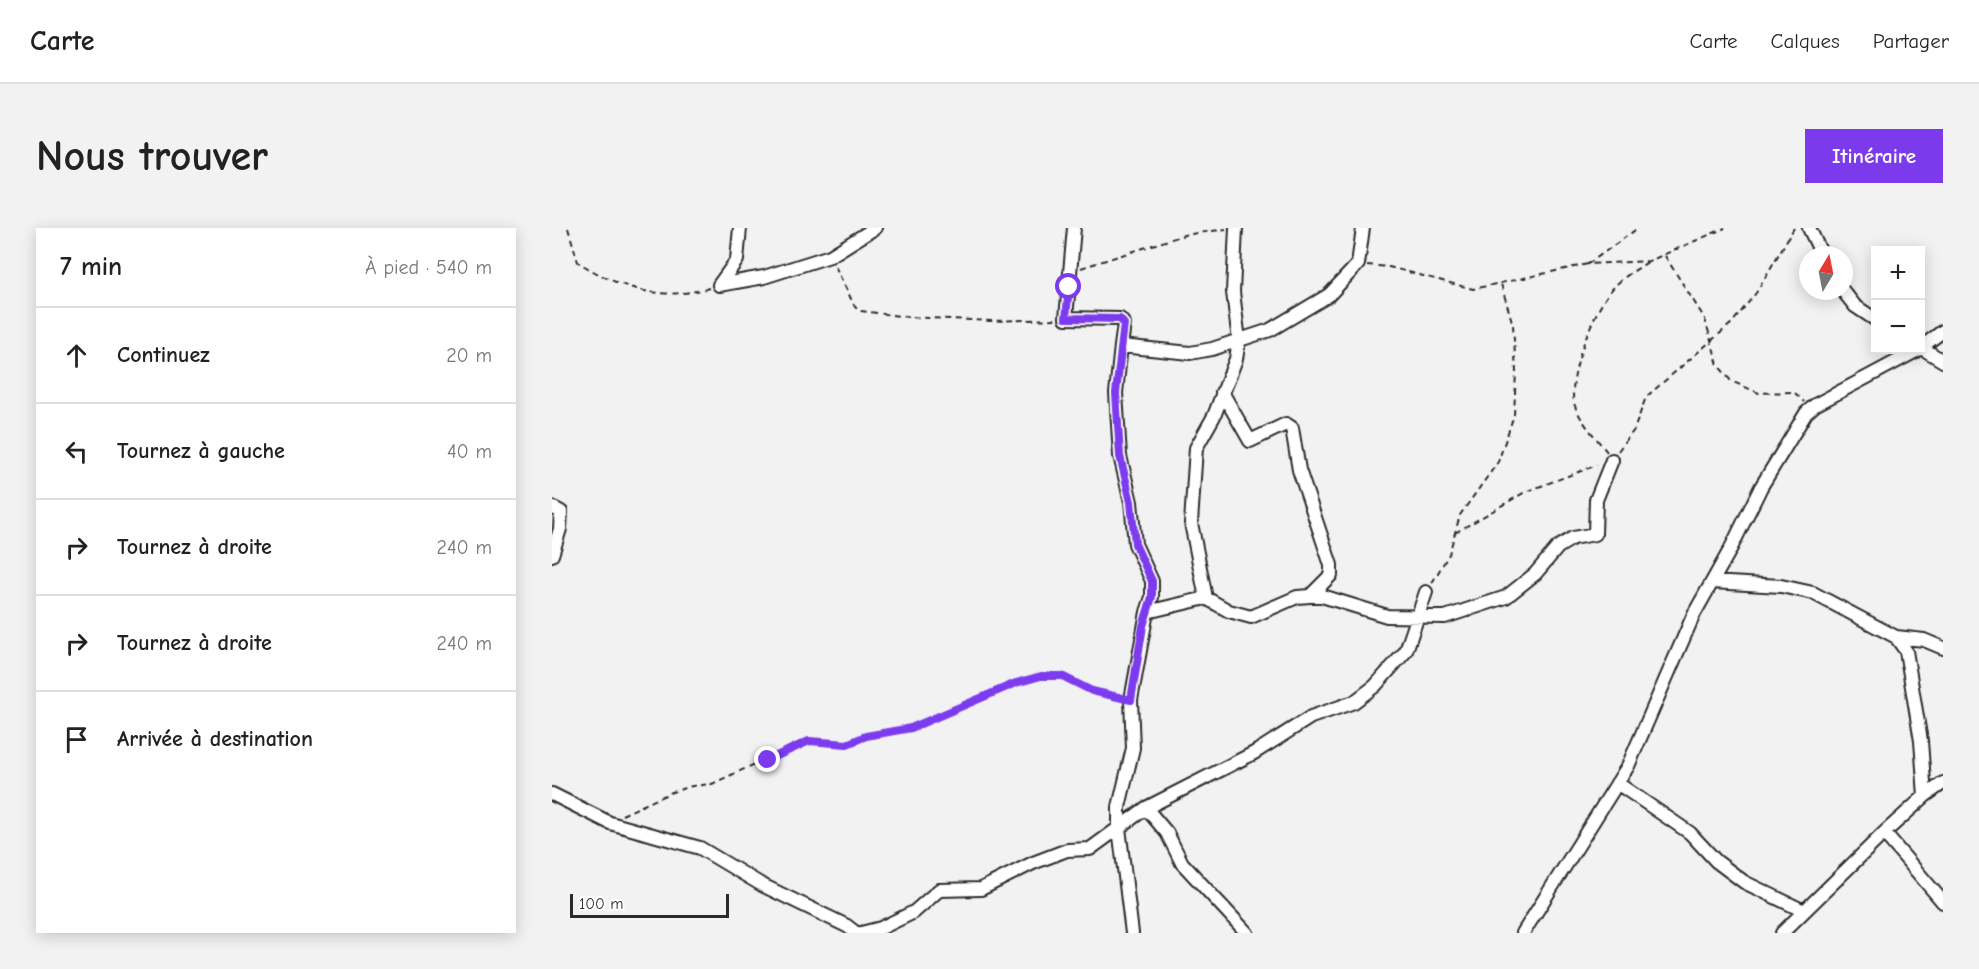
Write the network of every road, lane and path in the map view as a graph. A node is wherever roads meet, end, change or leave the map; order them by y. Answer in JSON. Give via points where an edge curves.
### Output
{"nodes":[{"id":1,"x":568,"y":228,"type":"edge"},
{"id":2,"x":740,"y":228,"type":"edge"},
{"id":3,"x":875,"y":228,"type":"edge"},
{"id":4,"x":1074,"y":228,"type":"edge"},
{"id":5,"x":1234,"y":228,"type":"edge"},
{"id":6,"x":1363,"y":228,"type":"edge"},
{"id":7,"x":1638,"y":228,"type":"edge"},
{"id":8,"x":1725,"y":228,"type":"edge"},
{"id":9,"x":1794,"y":228,"type":"edge"},
{"id":10,"x":1809,"y":228,"type":"edge"},
{"id":11,"x":1818,"y":246,"type":"edge"},
{"id":12,"x":830,"y":256,"type":"junction"},
{"id":13,"x":1665,"y":256,"type":"junction"},
{"id":14,"x":1649,"y":261,"type":"junction"},
{"id":15,"x":1359,"y":264,"type":"junction"},
{"id":16,"x":1588,"y":264,"type":"junction"},
{"id":17,"x":1070,"y":271,"type":"junction"},
{"id":18,"x":1501,"y":284,"type":"junction"},
{"id":19,"x":719,"y":285,"type":"junction"},
{"id":20,"x":1850,"y":300,"type":"edge"},
{"id":21,"x":1871,"y":317,"type":"edge"},
{"id":22,"x":1066,"y":318,"type":"junction"},
{"id":23,"x":1943,"y":331,"type":"edge"},
{"id":24,"x":1239,"y":341,"type":"junction"},
{"id":25,"x":1711,"y":342,"type":"junction"},
{"id":26,"x":1925,"y":344,"type":"edge"},
{"id":27,"x":1121,"y":346,"type":"junction"},
{"id":28,"x":1925,"y":351,"type":"edge"},
{"id":29,"x":1909,"y":354,"type":"edge"},
{"id":30,"x":1943,"y":361,"type":"edge"},
{"id":31,"x":1222,"y":392,"type":"junction"},
{"id":32,"x":1811,"y":408,"type":"junction"},
{"id":33,"x":1612,"y":460,"type":"junction"},
{"id":34,"x":552,"y":507,"type":"edge"},
{"id":35,"x":1455,"y":533,"type":"junction"},
{"id":36,"x":552,"y":555,"type":"edge"},
{"id":37,"x":1712,"y":582,"type":"junction"},
{"id":38,"x":1426,"y":592,"type":"joint"},
{"id":39,"x":1310,"y":596,"type":"junction"},
{"id":40,"x":1206,"y":598,"type":"junction"},
{"id":41,"x":1147,"y":612,"type":"junction"},
{"id":42,"x":1418,"y":617,"type":"junction"},
{"id":43,"x":1896,"y":637,"type":"junction"},
{"id":44,"x":1943,"y":648,"type":"edge"},
{"id":45,"x":1131,"y":700,"type":"junction"},
{"id":46,"x":1617,"y":783,"type":"junction"},
{"id":47,"x":1943,"y":783,"type":"edge"},
{"id":48,"x":552,"y":794,"type":"edge"},
{"id":49,"x":1925,"y":796,"type":"junction"},
{"id":50,"x":1146,"y":808,"type":"junction"},
{"id":51,"x":610,"y":823,"type":"junction"},
{"id":52,"x":1119,"y":828,"type":"junction"},
{"id":53,"x":1884,"y":833,"type":"junction"},
{"id":54,"x":1943,"y":902,"type":"edge"},
{"id":55,"x":1804,"y":911,"type":"junction"},
{"id":56,"x":856,"y":933,"type":"edge"},
{"id":57,"x":861,"y":933,"type":"edge"},
{"id":58,"x":1132,"y":933,"type":"edge"},
{"id":59,"x":1247,"y":933,"type":"edge"},
{"id":60,"x":1524,"y":933,"type":"edge"},
{"id":61,"x":1782,"y":933,"type":"edge"}],
"edges":[{"from":1,"to":19,"type":"path","via":[[578,262],[641,292],[690,294]]},
{"from":2,"to":19,"type":"street","via":[[737,260]]},
{"from":3,"to":12,"type":"street"},
{"from":4,"to":17,"type":"street"},
{"from":5,"to":17,"type":"path","via":[[1184,235]]},
{"from":5,"to":24,"type":"street","via":[[1233,292]]},
{"from":6,"to":15,"type":"street"},
{"from":7,"to":16,"type":"path"},
{"from":8,"to":13,"type":"path"},
{"from":9,"to":25,"type":"path","via":[[1756,293]]},
{"from":10,"to":11,"type":"street"},
{"from":12,"to":19,"type":"street","via":[[764,277]]},
{"from":12,"to":22,"type":"path","via":[[855,307],[861,311],[992,321]]},
{"from":13,"to":14,"type":"path"},
{"from":13,"to":25,"type":"path","via":[[1705,319]]},
{"from":14,"to":16,"type":"path"},
{"from":14,"to":33,"type":"path","via":[[1614,286],[1588,330],[1573,386],[1575,406]]},
{"from":15,"to":18,"type":"path","via":[[1389,267],[1466,290]]},
{"from":15,"to":24,"type":"street","via":[[1329,295],[1270,330]]},
{"from":16,"to":18,"type":"path"},
{"from":17,"to":22,"type":"street"},
{"from":18,"to":35,"type":"path","via":[[1513,325],[1514,415],[1498,462],[1460,515]]},
{"from":20,"to":21,"type":"street"},
{"from":22,"to":27,"type":"street","via":[[1122,319]]},
{"from":23,"to":26,"type":"street"},
{"from":24,"to":27,"type":"street","via":[[1190,353]]},
{"from":24,"to":31,"type":"street"},
{"from":25,"to":32,"type":"path","via":[[1718,365],[1731,381],[1759,393],[1794,392]]},
{"from":25,"to":33,"type":"path","via":[[1646,397],[1634,430]]},
{"from":27,"to":41,"type":"street","via":[[1116,393],[1119,447],[1131,502],[1132,535],[1152,581]]},
{"from":28,"to":30,"type":"street"},
{"from":29,"to":32,"type":"street"},
{"from":31,"to":39,"type":"street","via":[[1250,441],[1286,424],[1292,428],[1299,470],[1331,565],[1330,575]]},
{"from":31,"to":40,"type":"street","via":[[1196,448],[1191,523]]},
{"from":32,"to":37,"type":"street","via":[[1761,487]]},
{"from":33,"to":35,"type":"path","via":[[1525,492]]},
{"from":33,"to":42,"type":"street","via":[[1596,500],[1595,534],[1573,538],[1558,547],[1535,574],[1506,597],[1445,617]]},
{"from":34,"to":36,"type":"street","via":[[561,512]]},
{"from":35,"to":38,"type":"path","via":[[1449,554]]},
{"from":37,"to":43,"type":"street","via":[[1781,586],[1813,593]]},
{"from":37,"to":46,"type":"street","via":[[1684,634],[1641,738]]},
{"from":38,"to":42,"type":"street"},
{"from":39,"to":40,"type":"street","via":[[1297,597],[1251,617],[1229,611]]},
{"from":39,"to":42,"type":"street","via":[[1322,596],[1387,616]]},
{"from":40,"to":41,"type":"street"},
{"from":41,"to":45,"type":"street"},
{"from":42,"to":50,"type":"street","via":[[1406,651],[1369,692],[1354,702],[1311,717],[1254,753]]},
{"from":43,"to":44,"type":"street","via":[[1924,640]]},
{"from":43,"to":49,"type":"street","via":[[1906,651],[1921,741]]},
{"from":45,"to":51,"type":"path","via":[[1092,691],[1062,676],[1041,676],[911,728],[866,736],[847,744],[800,743],[712,784],[663,795]]},
{"from":45,"to":52,"type":"street","via":[[1133,748],[1119,807]]},
{"from":46,"to":55,"type":"street","via":[[1682,827],[1744,882]]},
{"from":46,"to":60,"type":"street"},
{"from":47,"to":49,"type":"street"},
{"from":48,"to":51,"type":"street"},
{"from":49,"to":53,"type":"street"},
{"from":50,"to":52,"type":"street"},
{"from":50,"to":59,"type":"street","via":[[1167,833],[1182,863]]},
{"from":51,"to":56,"type":"street","via":[[700,848]]},
{"from":52,"to":57,"type":"street","via":[[1089,849],[1067,850],[1033,862],[981,889],[939,890],[914,912]]},
{"from":52,"to":58,"type":"street"},
{"from":53,"to":54,"type":"street"},
{"from":53,"to":55,"type":"street"},
{"from":55,"to":61,"type":"street"}]}
